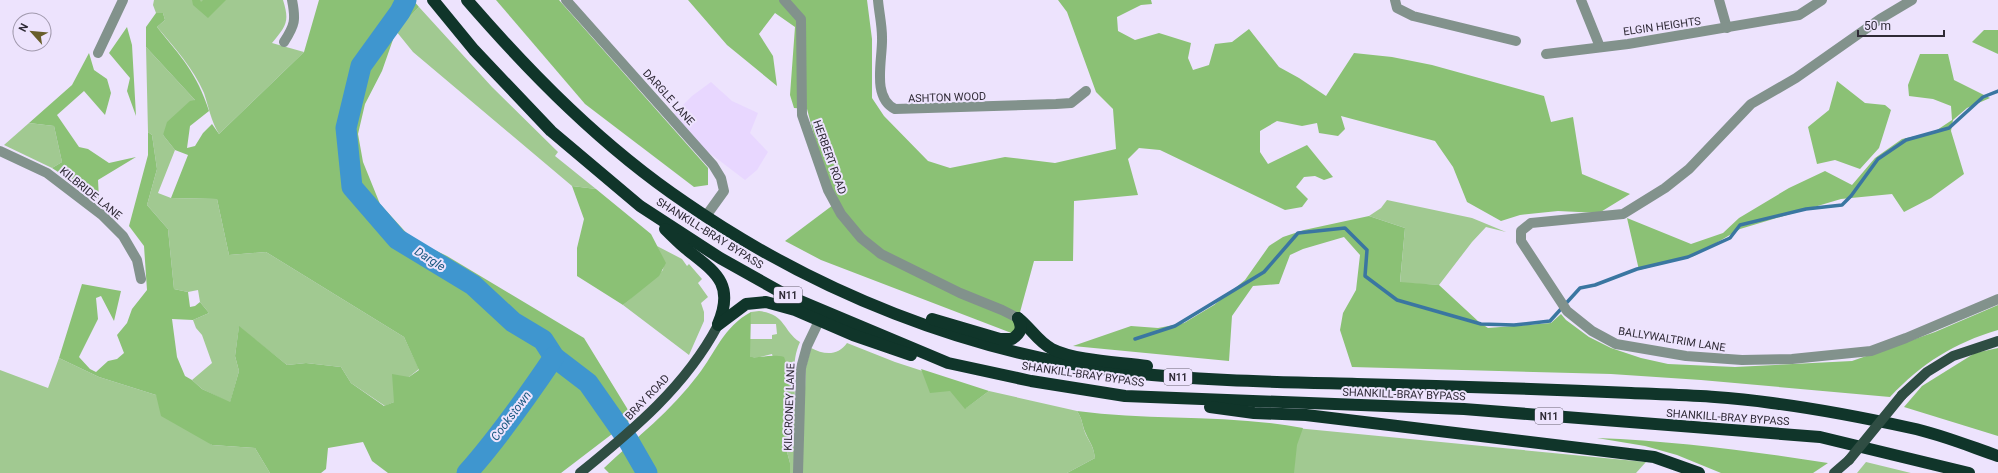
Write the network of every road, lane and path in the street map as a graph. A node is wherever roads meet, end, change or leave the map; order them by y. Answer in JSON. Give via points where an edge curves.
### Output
{"nodes":[{"id":1,"x":123,"y":0,"type":"edge"},
{"id":2,"x":292,"y":0,"type":"edge"},
{"id":3,"x":433,"y":0,"type":"edge"},
{"id":4,"x":467,"y":0,"type":"edge"},
{"id":5,"x":566,"y":0,"type":"edge"},
{"id":6,"x":784,"y":0,"type":"edge"},
{"id":7,"x":878,"y":0,"type":"edge"},
{"id":8,"x":1395,"y":0,"type":"edge"},
{"id":9,"x":1581,"y":0,"type":"edge"},
{"id":10,"x":1719,"y":0,"type":"edge"},
{"id":11,"x":1822,"y":0,"type":"edge"},
{"id":12,"x":1912,"y":0,"type":"edge"},
{"id":13,"x":1727,"y":28,"type":"junction"},
{"id":14,"x":1516,"y":41,"type":"dead end"},
{"id":15,"x":284,"y":42,"type":"dead end"},
{"id":16,"x":1600,"y":46,"type":"junction"},
{"id":17,"x":98,"y":52,"type":"dead end"},
{"id":18,"x":1546,"y":54,"type":"dead end"},
{"id":19,"x":1086,"y":91,"type":"dead end"},
{"id":20,"x":0,"y":151,"type":"edge"},
{"id":21,"x":640,"y":206,"type":"junction"},
{"id":22,"x":706,"y":216,"type":"junction"},
{"id":23,"x":791,"y":266,"type":"junction"},
{"id":24,"x":141,"y":279,"type":"dead end"},
{"id":25,"x":1998,"y":299,"type":"edge"},
{"id":26,"x":1018,"y":318,"type":"junction"},
{"id":27,"x":819,"y":321,"type":"junction"},
{"id":28,"x":718,"y":325,"type":"junction"},
{"id":29,"x":1998,"y":340,"type":"edge"},
{"id":30,"x":948,"y":362,"type":"junction"},
{"id":31,"x":1569,"y":390,"type":"junction"},
{"id":32,"x":1125,"y":396,"type":"junction"},
{"id":33,"x":1998,"y":456,"type":"edge"},
{"id":34,"x":1849,"y":460,"type":"junction"},
{"id":35,"x":580,"y":473,"type":"edge"},
{"id":36,"x":798,"y":473,"type":"edge"},
{"id":37,"x":1699,"y":473,"type":"edge"},
{"id":38,"x":1834,"y":473,"type":"edge"},
{"id":39,"x":1846,"y":473,"type":"edge"},
{"id":40,"x":1969,"y":473,"type":"edge"}],
"edges":[{"from":1,"to":17,"type":"street"},
{"from":2,"to":15,"type":"street","via":[[296,17],[292,30]]},
{"from":3,"to":21,"type":"highway","name":"SHANKILL-BRAY BYPASS","number":"N11","via":[[474,50],[551,131]]},
{"from":4,"to":22,"type":"highway","name":"SHANKILL-BRAY BYPASS","number":"N11","via":[[519,60],[582,119],[641,170]]},
{"from":5,"to":22,"type":"street","name":"DARGLE LANE","via":[[713,165],[721,178],[724,191]]},
{"from":6,"to":26,"type":"street","name":"HERBERT ROAD","via":[[801,19],[802,115],[828,190],[841,214],[861,238],[881,254]]},
{"from":7,"to":19,"type":"street","name":"ASHTON WOOD","via":[[882,38],[882,94],[889,106],[895,110],[1071,103]]},
{"from":8,"to":14,"type":"street","via":[[1397,8],[1413,16]]},
{"from":9,"to":16,"type":"street"},
{"from":10,"to":13,"type":"street"},
{"from":11,"to":13,"type":"street","name":"ELGIN HEIGHTS","via":[[1799,15]]},
{"from":12,"to":25,"type":"street","name":"BALLYWALTRIM LANE","via":[[1796,78],[1751,104],[1689,169],[1665,188],[1623,214],[1531,223],[1521,231],[1520,241],[1567,311],[1592,331],[1616,344],[1686,356],[1742,360],[1792,359],[1871,351]]},
{"from":13,"to":16,"type":"street","name":"ELGIN HEIGHTS"},
{"from":16,"to":18,"type":"street","name":"ELGIN HEIGHTS"},
{"from":20,"to":24,"type":"street","name":"KILBRIDE LANE","via":[[47,173],[102,215],[123,236],[137,260]]},
{"from":21,"to":28,"type":"highway","number":"N11","via":[[685,248],[715,271],[723,290],[724,301],[724,310]]},
{"from":21,"to":30,"type":"highway","name":"SHANKILL-BRAY BYPASS","number":"N11","via":[[720,258],[786,295]]},
{"from":22,"to":23,"type":"highway","name":"SHANKILL-BRAY BYPASS","number":"N11"},
{"from":23,"to":26,"type":"highway","number":"N11","via":[[808,270],[887,304],[1000,339],[1012,339],[1017,336],[1022,325]]},
{"from":23,"to":31,"type":"highway","name":"SHANKILL-BRAY BYPASS","number":"N11","via":[[863,302],[949,334],[1042,357],[1122,371],[1274,382]]},
{"from":26,"to":31,"type":"highway","number":"N11","via":[[1052,349],[1087,358],[1158,368],[1533,381]]},
{"from":27,"to":28,"type":"highway","number":"N11","via":[[777,304],[753,302],[740,307]]},
{"from":27,"to":30,"type":"highway","number":"N11","via":[[919,358]]},
{"from":27,"to":36,"type":"street","name":"KILCRONEY LANE","via":[[807,346],[801,368]]},
{"from":28,"to":35,"type":"main road","name":"BRAY ROAD","via":[[699,358],[659,405]]},
{"from":29,"to":34,"type":"main road","bridge":true,"via":[[1953,356],[1927,372],[1902,395]]},
{"from":30,"to":32,"type":"highway","name":"SHANKILL-BRAY BYPASS","number":"N11","via":[[1031,381]]},
{"from":31,"to":33,"type":"highway","name":"SHANKILL-BRAY BYPASS","number":"N11","via":[[1771,402],[1916,428]]},
{"from":32,"to":37,"type":"highway","number":"N11","via":[[1254,413],[1306,415],[1654,457]]},
{"from":32,"to":40,"type":"highway","name":"SHANKILL-BRAY BYPASS","number":"N11","via":[[1464,409],[1820,437]]},
{"from":34,"to":38,"type":"main road"},
{"from":34,"to":39,"type":"main road"}]}
